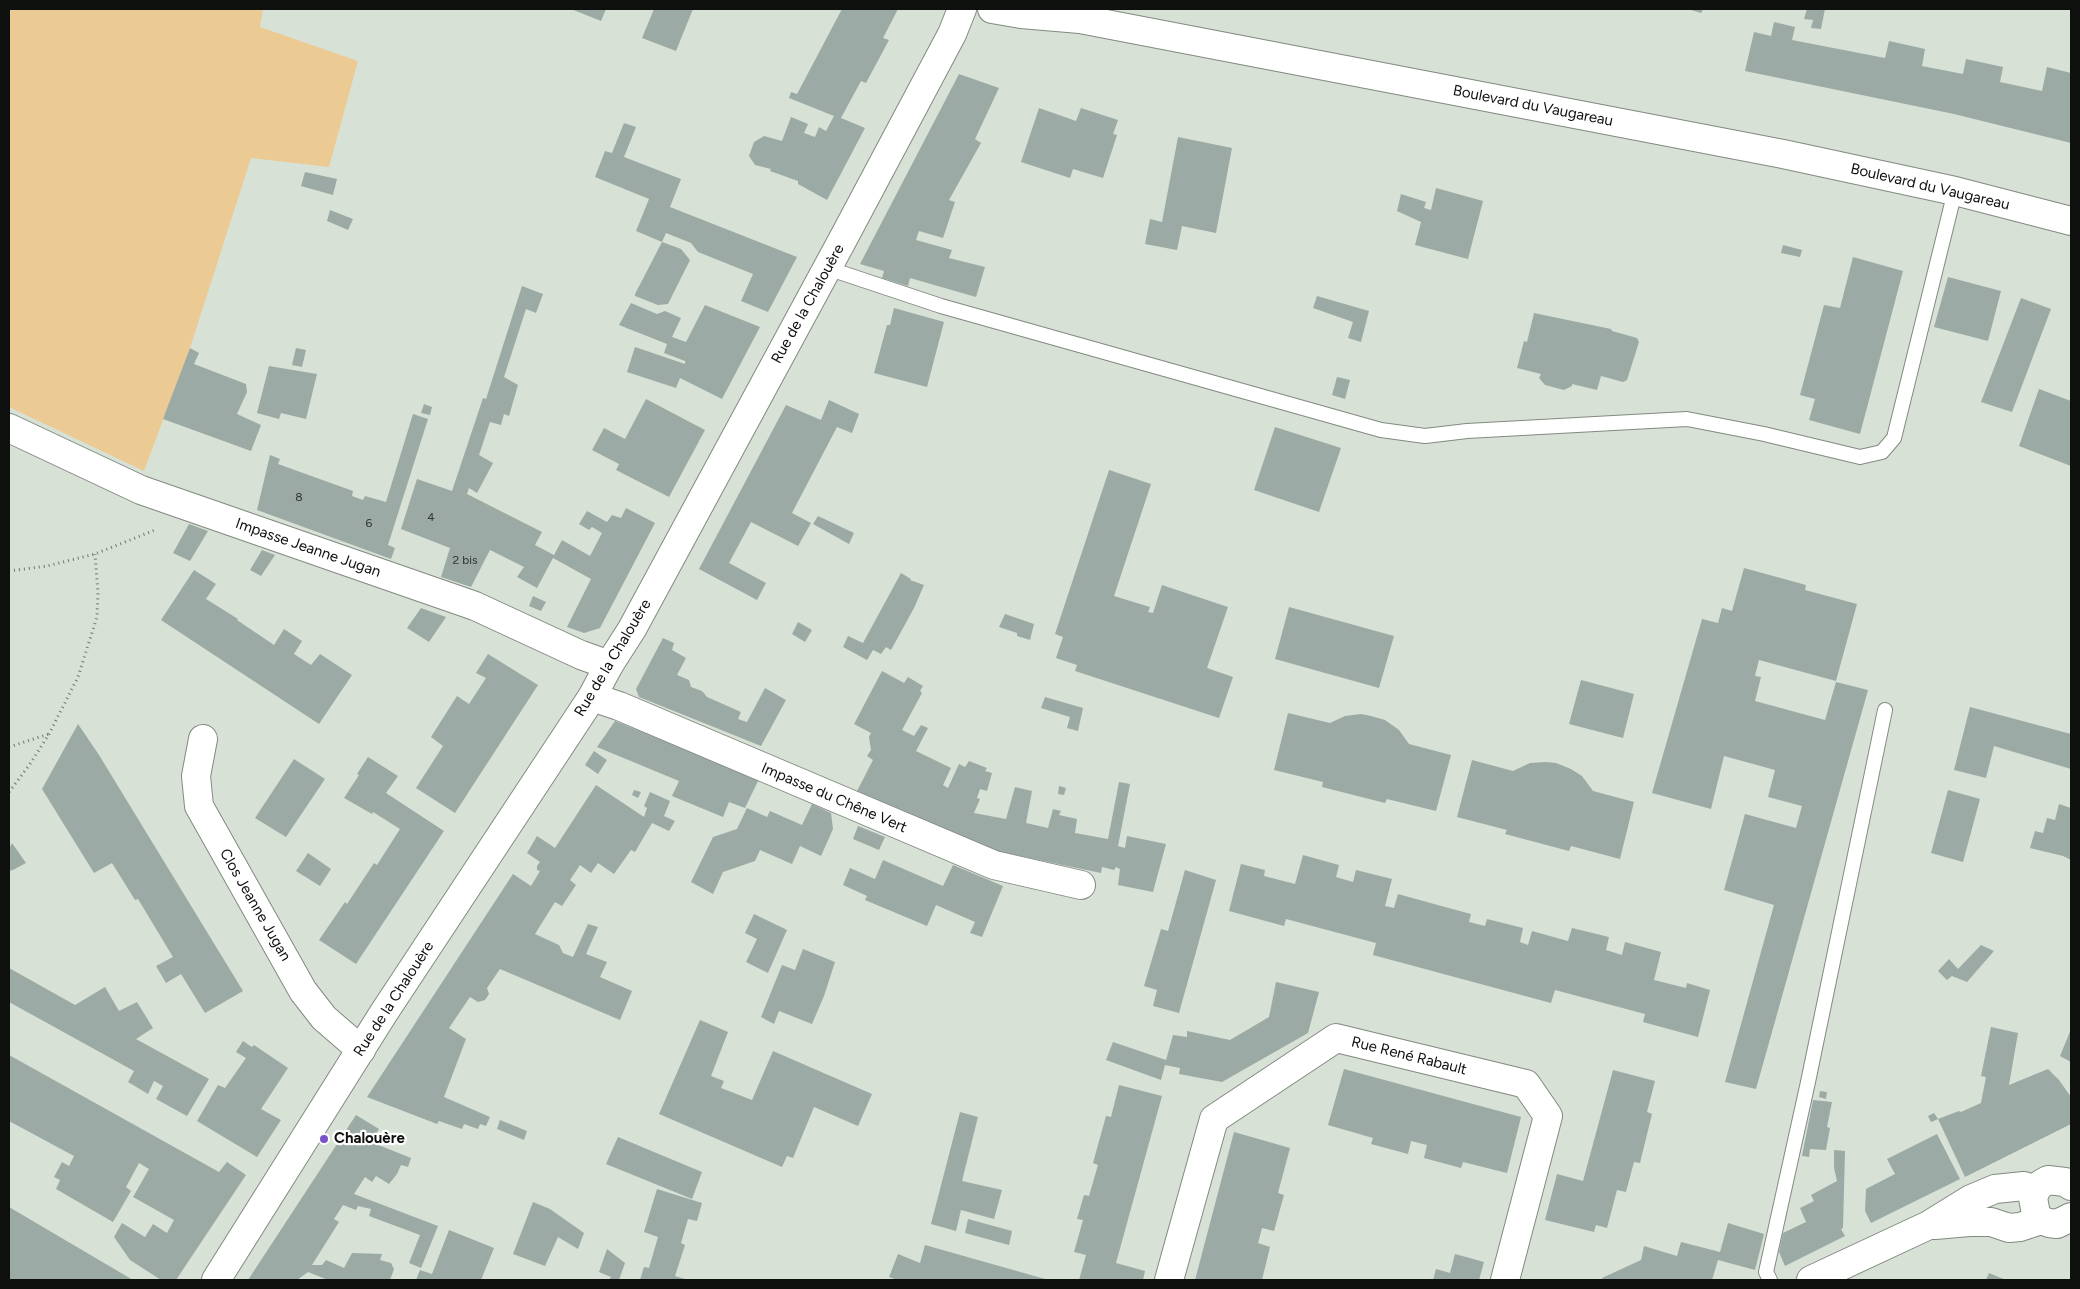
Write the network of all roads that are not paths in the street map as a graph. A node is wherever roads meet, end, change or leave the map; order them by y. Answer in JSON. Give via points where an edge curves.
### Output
{"nodes":[{"id":1,"x":962,"y":9,"type":"edge"},
{"id":2,"x":992,"y":9,"type":"edge"},
{"id":3,"x":1114,"y":9,"type":"edge"},
{"id":4,"x":1955,"y":191,"type":"junction"},
{"id":5,"x":2071,"y":206,"type":"edge"},
{"id":6,"x":2071,"y":221,"type":"edge"},
{"id":7,"x":827,"y":268,"type":"junction"},
{"id":8,"x":9,"y":428,"type":"edge"},
{"id":9,"x":609,"y":665,"type":"junction"},
{"id":10,"x":592,"y":697,"type":"junction"},
{"id":11,"x":1885,"y":710,"type":"dead end"},
{"id":12,"x":203,"y":739,"type":"dead end"},
{"id":13,"x":1081,"y":885,"type":"dead end"},
{"id":14,"x":361,"y":1050,"type":"junction"},
{"id":15,"x":2071,"y":1186,"type":"edge"},
{"id":16,"x":2036,"y":1190,"type":"junction"},
{"id":17,"x":2071,"y":1217,"type":"edge"},
{"id":18,"x":2042,"y":1220,"type":"junction"},
{"id":19,"x":1928,"y":1225,"type":"junction"},
{"id":20,"x":216,"y":1280,"type":"edge"},
{"id":21,"x":1169,"y":1280,"type":"edge"},
{"id":22,"x":1506,"y":1280,"type":"edge"},
{"id":23,"x":1770,"y":1280,"type":"edge"},
{"id":24,"x":1811,"y":1280,"type":"edge"}],
"edges":[{"from":1,"to":7,"type":"street","name":"Rue de la Chalouère","via":[[952,34]]},
{"from":2,"to":4,"type":"street","name":"Boulevard du Vaugareau","via":[[1080,19],[1784,154]]},
{"from":3,"to":5,"type":"street","name":"Boulevard du Vaugareau","via":[[1804,144]]},
{"from":4,"to":6,"type":"street","name":"Boulevard du Vaugareau"},
{"from":4,"to":7,"type":"lane","via":[[1894,438],[1882,452],[1860,457],[1687,419],[1425,436],[1381,430],[941,306]]},
{"from":7,"to":9,"type":"street","name":"Rue de la Chalouère","via":[[632,629]]},
{"from":8,"to":9,"type":"street","name":"Impasse Jeanne Jugan","via":[[141,490],[475,606]]},
{"from":9,"to":10,"type":"street","name":"Rue de la Chalouère"},
{"from":10,"to":13,"type":"street","name":"Impasse du Chêne Vert","via":[[994,865]]},
{"from":10,"to":14,"type":"street","name":"Rue de la Chalouère"},
{"from":11,"to":23,"type":"lane","via":[[1766,1272]]},
{"from":12,"to":14,"type":"street","name":"Clos Jeanne Jugan","via":[[196,776],[199,806],[304,991],[324,1018]]},
{"from":14,"to":20,"type":"street","name":"Rue de la Chalouère"},
{"from":15,"to":16,"type":"street","via":[[2048,1180]]},
{"from":16,"to":18,"type":"street","via":[[2033,1206]]},
{"from":16,"to":19,"type":"street","via":[[2024,1186],[1995,1189],[1971,1199]]},
{"from":17,"to":18,"type":"street","via":[[2057,1224]]},
{"from":18,"to":19,"type":"street","via":[[2015,1227],[1991,1222]]},
{"from":19,"to":24,"type":"street"},
{"from":21,"to":22,"type":"street","name":"Rue René Rabault","via":[[1214,1118],[1336,1038],[1526,1084],[1548,1116]]}]}
